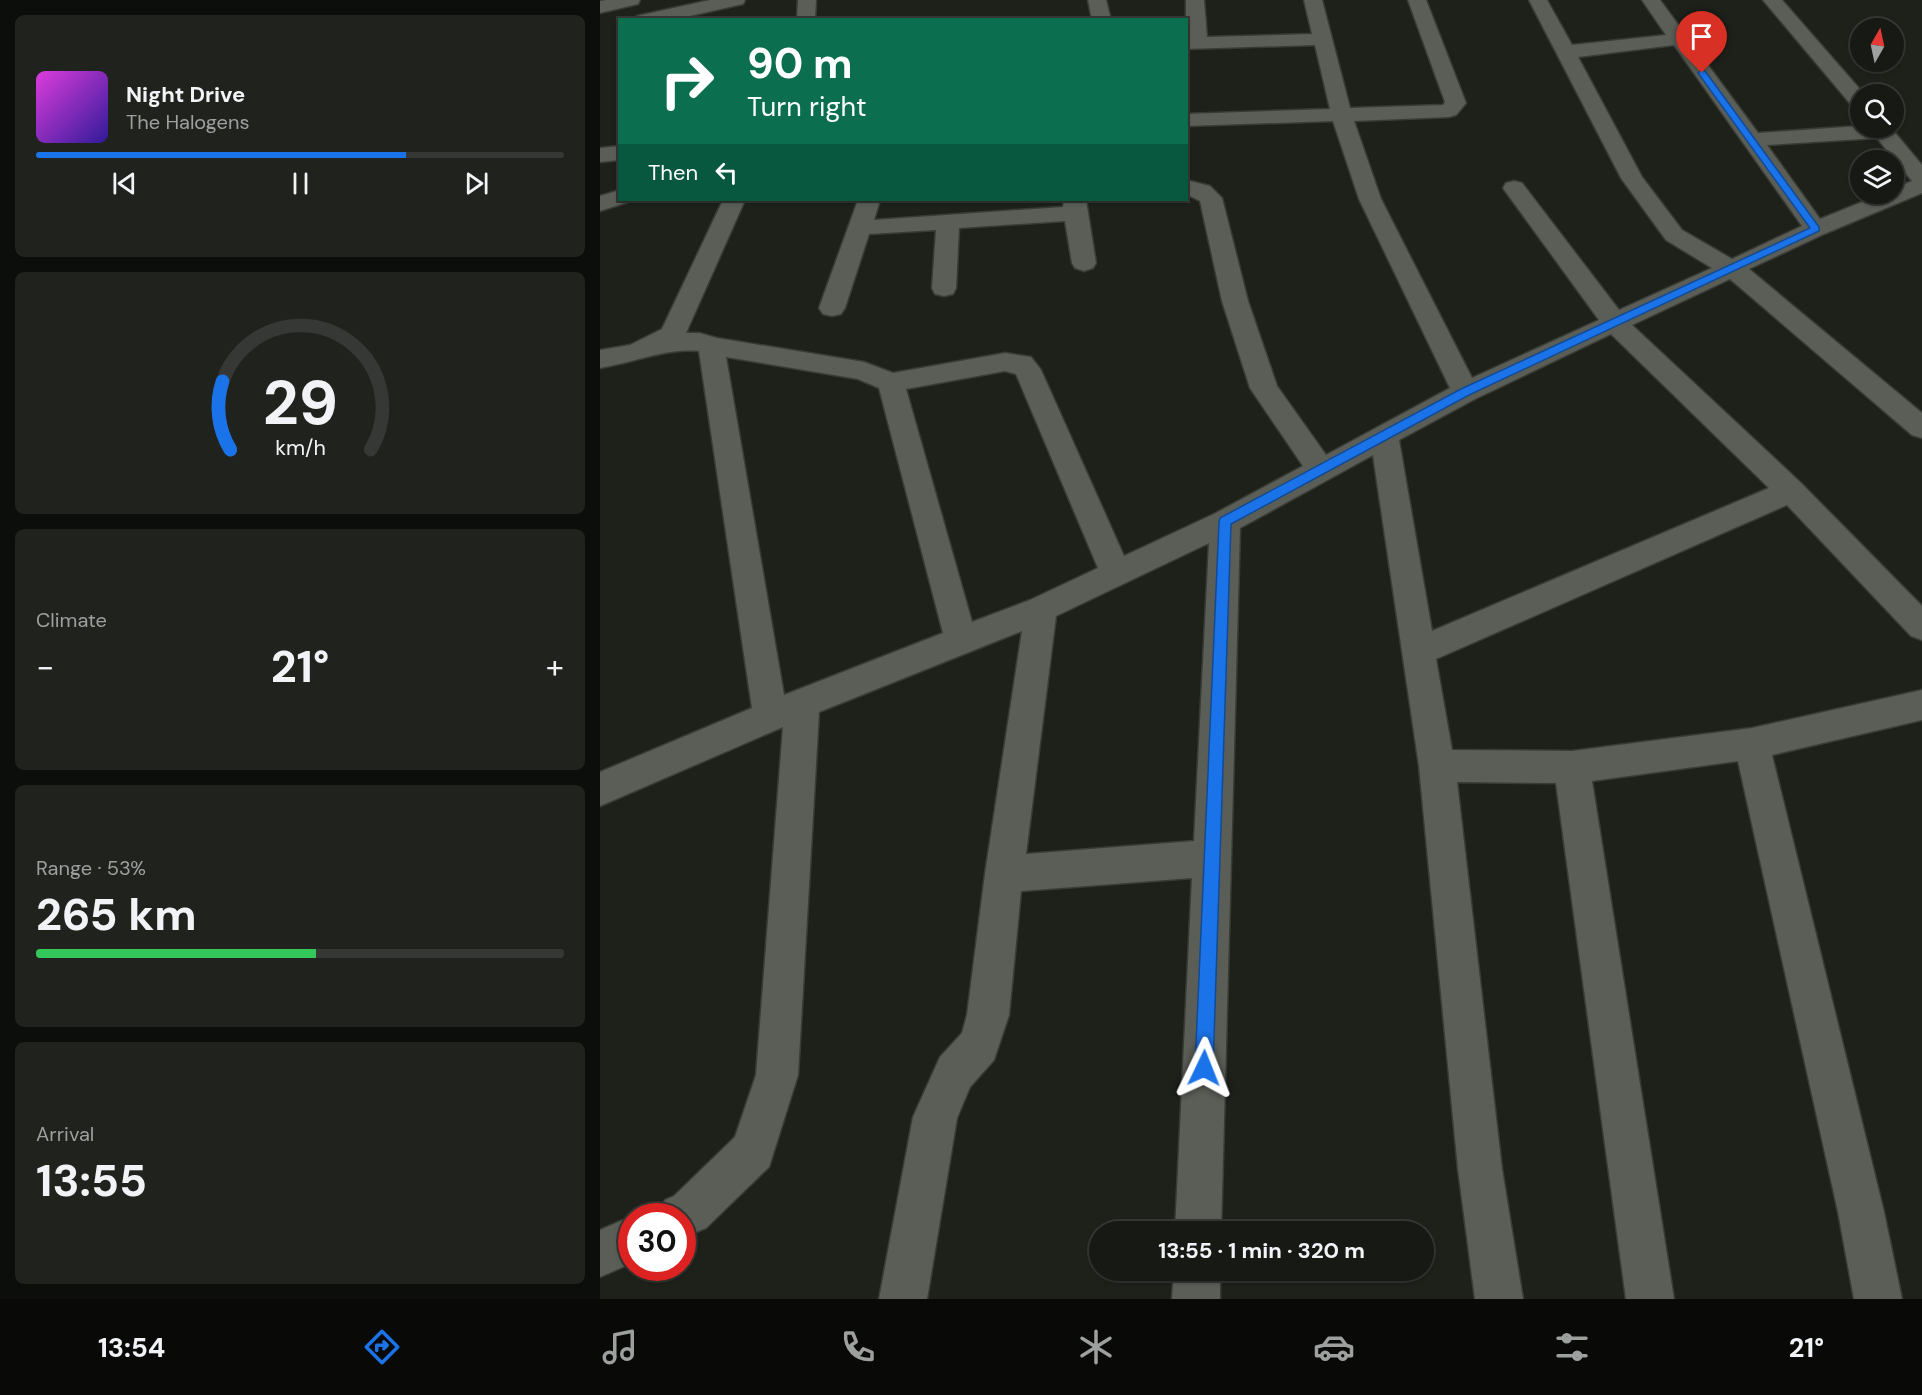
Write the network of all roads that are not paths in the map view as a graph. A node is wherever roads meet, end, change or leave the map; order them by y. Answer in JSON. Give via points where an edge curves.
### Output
{"nodes":[{"id":1,"x":631,"y":0,"type":"edge"},
{"id":2,"x":807,"y":0,"type":"edge"},
{"id":3,"x":1097,"y":0,"type":"edge"},
{"id":4,"x":1195,"y":0,"type":"edge"},
{"id":5,"x":1313,"y":0,"type":"edge"},
{"id":6,"x":1417,"y":0,"type":"edge"},
{"id":7,"x":1538,"y":0,"type":"edge"},
{"id":8,"x":1652,"y":0,"type":"edge"},
{"id":9,"x":1772,"y":0,"type":"edge"},
{"id":10,"x":725,"y":1,"type":"edge"},
{"id":11,"x":600,"y":7,"type":"edge"},
{"id":12,"x":653,"y":18,"type":"edge"},
{"id":13,"x":806,"y":18,"type":"edge"},
{"id":14,"x":1102,"y":18,"type":"edge"},
{"id":15,"x":1323,"y":39,"type":"junction"},
{"id":16,"x":1678,"y":39,"type":"junction"},
{"id":17,"x":1192,"y":42,"type":"edge"},
{"id":18,"x":1566,"y":52,"type":"junction"},
{"id":19,"x":1850,"y":91,"type":"edge"},
{"id":20,"x":1342,"y":116,"type":"junction"},
{"id":21,"x":1188,"y":120,"type":"edge"},
{"id":22,"x":1850,"y":132,"type":"edge"},
{"id":23,"x":1889,"y":138,"type":"edge"},
{"id":24,"x":1751,"y":140,"type":"junction"},
{"id":25,"x":618,"y":153,"type":"edge"},
{"id":26,"x":600,"y":155,"type":"edge"},
{"id":27,"x":1922,"y":179,"type":"edge"},
{"id":28,"x":1922,"y":185,"type":"edge"},
{"id":29,"x":1188,"y":187,"type":"edge"},
{"id":30,"x":1514,"y":188,"type":"dead end"},
{"id":31,"x":618,"y":197,"type":"edge"},
{"id":32,"x":734,"y":201,"type":"edge"},
{"id":33,"x":869,"y":201,"type":"edge"},
{"id":34,"x":600,"y":204,"type":"edge"},
{"id":35,"x":1075,"y":206,"type":"edge"},
{"id":36,"x":948,"y":222,"type":"junction"},
{"id":37,"x":860,"y":228,"type":"junction"},
{"id":38,"x":1816,"y":229,"type":"junction"},
{"id":39,"x":1084,"y":263,"type":"dead end"},
{"id":40,"x":1732,"y":268,"type":"junction"},
{"id":41,"x":944,"y":288,"type":"dead end"},
{"id":42,"x":832,"y":308,"type":"dead end"},
{"id":43,"x":1615,"y":323,"type":"junction"},
{"id":44,"x":658,"y":345,"type":"junction"},
{"id":45,"x":711,"y":346,"type":"junction"},
{"id":46,"x":600,"y":359,"type":"edge"},
{"id":47,"x":891,"y":383,"type":"junction"},
{"id":48,"x":1465,"y":392,"type":"junction"},
{"id":49,"x":1922,"y":428,"type":"edge"},
{"id":50,"x":1384,"y":435,"type":"junction"},
{"id":51,"x":1321,"y":470,"type":"junction"},
{"id":52,"x":1791,"y":491,"type":"junction"},
{"id":53,"x":1225,"y":522,"type":"junction"},
{"id":54,"x":1116,"y":573,"type":"junction"},
{"id":55,"x":1041,"y":609,"type":"junction"},
{"id":56,"x":1922,"y":627,"type":"edge"},
{"id":57,"x":961,"y":640,"type":"junction"},
{"id":58,"x":1418,"y":652,"type":"junction"},
{"id":59,"x":1922,"y":705,"type":"edge"},
{"id":60,"x":786,"y":709,"type":"junction"},
{"id":61,"x":1752,"y":744,"type":"junction"},
{"id":62,"x":1437,"y":766,"type":"junction"},
{"id":63,"x":1572,"y":767,"type":"junction"},
{"id":64,"x":600,"y":789,"type":"edge"},
{"id":65,"x":1212,"y":858,"type":"junction"},
{"id":66,"x":1005,"y":874,"type":"junction"},
{"id":67,"x":696,"y":1206,"type":"edge"},
{"id":68,"x":1198,"y":1221,"type":"edge"},
{"id":69,"x":618,"y":1246,"type":"edge"},
{"id":70,"x":600,"y":1254,"type":"edge"},
{"id":71,"x":1197,"y":1281,"type":"edge"},
{"id":72,"x":903,"y":1299,"type":"edge"},
{"id":73,"x":1196,"y":1299,"type":"edge"},
{"id":74,"x":1499,"y":1299,"type":"edge"},
{"id":75,"x":1650,"y":1299,"type":"edge"},
{"id":76,"x":1878,"y":1299,"type":"edge"}],
"edges":[{"from":1,"to":11,"type":"street"},
{"from":2,"to":13,"type":"street"},
{"from":3,"to":14,"type":"street"},
{"from":4,"to":17,"type":"street"},
{"from":5,"to":15,"type":"street"},
{"from":6,"to":20,"type":"street","via":[[1456,103],[1454,108]]},
{"from":7,"to":18,"type":"street"},
{"from":8,"to":16,"type":"street"},
{"from":9,"to":19,"type":"street"},
{"from":10,"to":12,"type":"street"},
{"from":15,"to":17,"type":"street"},
{"from":15,"to":20,"type":"street"},
{"from":16,"to":18,"type":"street"},
{"from":16,"to":24,"type":"street"},
{"from":18,"to":40,"type":"street","via":[[1632,178],[1674,235]]},
{"from":20,"to":21,"type":"street"},
{"from":20,"to":48,"type":"street","via":[[1370,199]]},
{"from":22,"to":24,"type":"street"},
{"from":23,"to":27,"type":"street"},
{"from":24,"to":38,"type":"street"},
{"from":25,"to":26,"type":"street"},
{"from":28,"to":38,"type":"street"},
{"from":29,"to":51,"type":"street","via":[[1202,190],[1211,198],[1235,301],[1264,388]]},
{"from":30,"to":43,"type":"street"},
{"from":31,"to":34,"type":"street"},
{"from":32,"to":44,"type":"street","via":[[673,334]]},
{"from":33,"to":37,"type":"street"},
{"from":35,"to":36,"type":"street"},
{"from":35,"to":39,"type":"street"},
{"from":36,"to":37,"type":"street"},
{"from":36,"to":41,"type":"street"},
{"from":37,"to":42,"type":"street"},
{"from":38,"to":40,"type":"street"},
{"from":40,"to":43,"type":"street"},
{"from":40,"to":49,"type":"street"},
{"from":43,"to":48,"type":"street"},
{"from":43,"to":52,"type":"street"},
{"from":44,"to":45,"type":"street","via":[[706,342]]},
{"from":44,"to":46,"type":"street","via":[[634,355]]},
{"from":45,"to":47,"type":"street","via":[[864,371]]},
{"from":45,"to":60,"type":"street"},
{"from":47,"to":54,"type":"street","via":[[1005,362],[1022,363]]},
{"from":47,"to":57,"type":"street"},
{"from":48,"to":50,"type":"street"},
{"from":50,"to":51,"type":"street"},
{"from":50,"to":58,"type":"street"},
{"from":51,"to":53,"type":"street"},
{"from":52,"to":56,"type":"street"},
{"from":52,"to":58,"type":"street"},
{"from":53,"to":54,"type":"street"},
{"from":53,"to":65,"type":"street"},
{"from":54,"to":55,"type":"street"},
{"from":55,"to":57,"type":"street"},
{"from":55,"to":66,"type":"street"},
{"from":57,"to":60,"type":"street"},
{"from":58,"to":62,"type":"street"},
{"from":59,"to":61,"type":"street"},
{"from":60,"to":64,"type":"street"},
{"from":60,"to":67,"type":"street","via":[[777,1075],[753,1151]]},
{"from":61,"to":63,"type":"street"},
{"from":61,"to":76,"type":"street"},
{"from":62,"to":63,"type":"street"},
{"from":62,"to":74,"type":"street","via":[[1480,1169]]},
{"from":63,"to":75,"type":"street"},
{"from":65,"to":66,"type":"street"},
{"from":65,"to":68,"type":"street"},
{"from":66,"to":72,"type":"street","via":[[988,1015],[979,1046],[955,1072],[935,1118]]},
{"from":69,"to":70,"type":"street"},
{"from":71,"to":73,"type":"street"}]}
